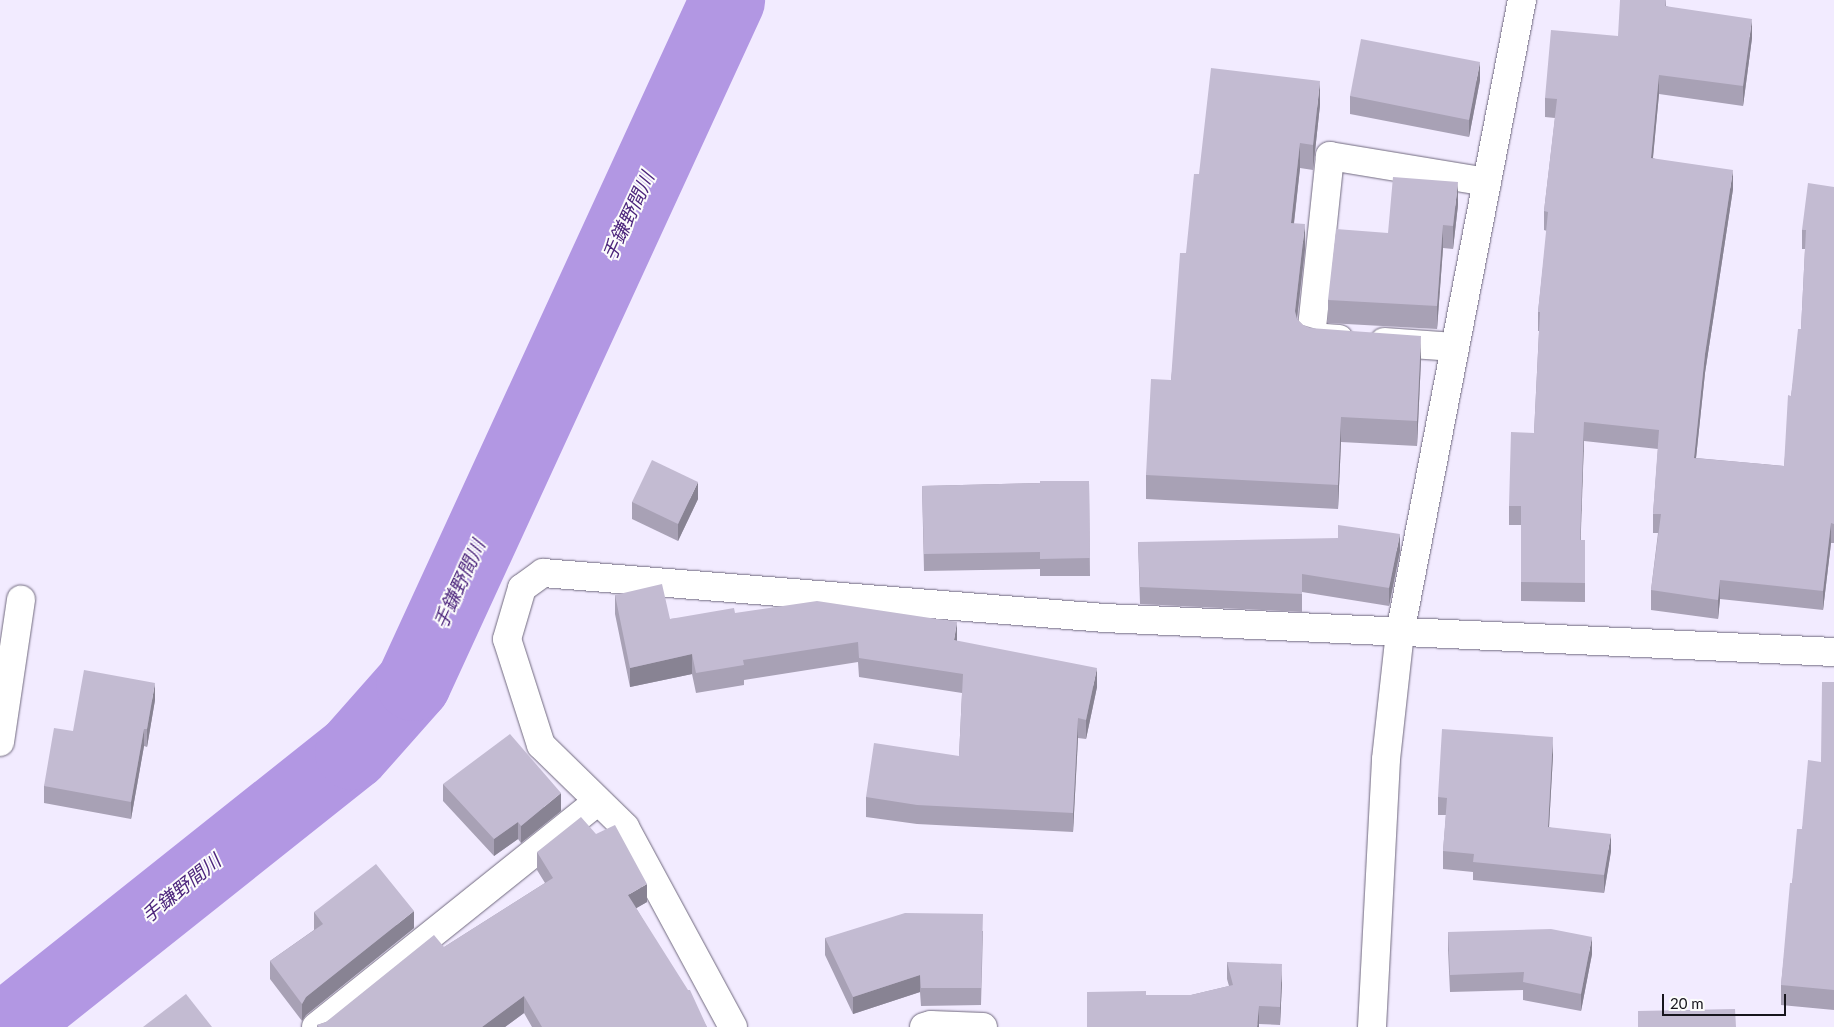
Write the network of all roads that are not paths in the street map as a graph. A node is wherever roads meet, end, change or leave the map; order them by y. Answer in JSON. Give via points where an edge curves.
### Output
{"nodes":[{"id":1,"x":1522,"y":0,"type":"edge"},
{"id":2,"x":1487,"y":182,"type":"junction"},
{"id":3,"x":1455,"y":347,"type":"junction"},
{"id":4,"x":21,"y":600,"type":"dead end"},
{"id":5,"x":1400,"y":633,"type":"junction"},
{"id":6,"x":1834,"y":652,"type":"edge"},
{"id":7,"x":0,"y":742,"type":"edge"},
{"id":8,"x":598,"y":801,"type":"junction"},
{"id":9,"x":316,"y":1027,"type":"edge"},
{"id":10,"x":733,"y":1027,"type":"edge"},
{"id":11,"x":924,"y":1027,"type":"edge"},
{"id":12,"x":983,"y":1027,"type":"edge"},
{"id":13,"x":1372,"y":1027,"type":"edge"}],
"edges":[{"from":1,"to":2,"type":"street"},
{"from":2,"to":3,"type":"street"},
{"from":2,"to":3,"type":"street","via":[[1330,156],[1311,337]]},
{"from":3,"to":5,"type":"street"},
{"from":4,"to":7,"type":"street"},
{"from":5,"to":6,"type":"street"},
{"from":5,"to":8,"type":"street","via":[[1105,618],[542,573],[522,588],[507,639],[541,745]]},
{"from":5,"to":13,"type":"street","via":[[1386,759]]},
{"from":8,"to":9,"type":"street"},
{"from":8,"to":10,"type":"street","via":[[625,828]]},
{"from":11,"to":12,"type":"street","via":[[931,1024]]}]}
